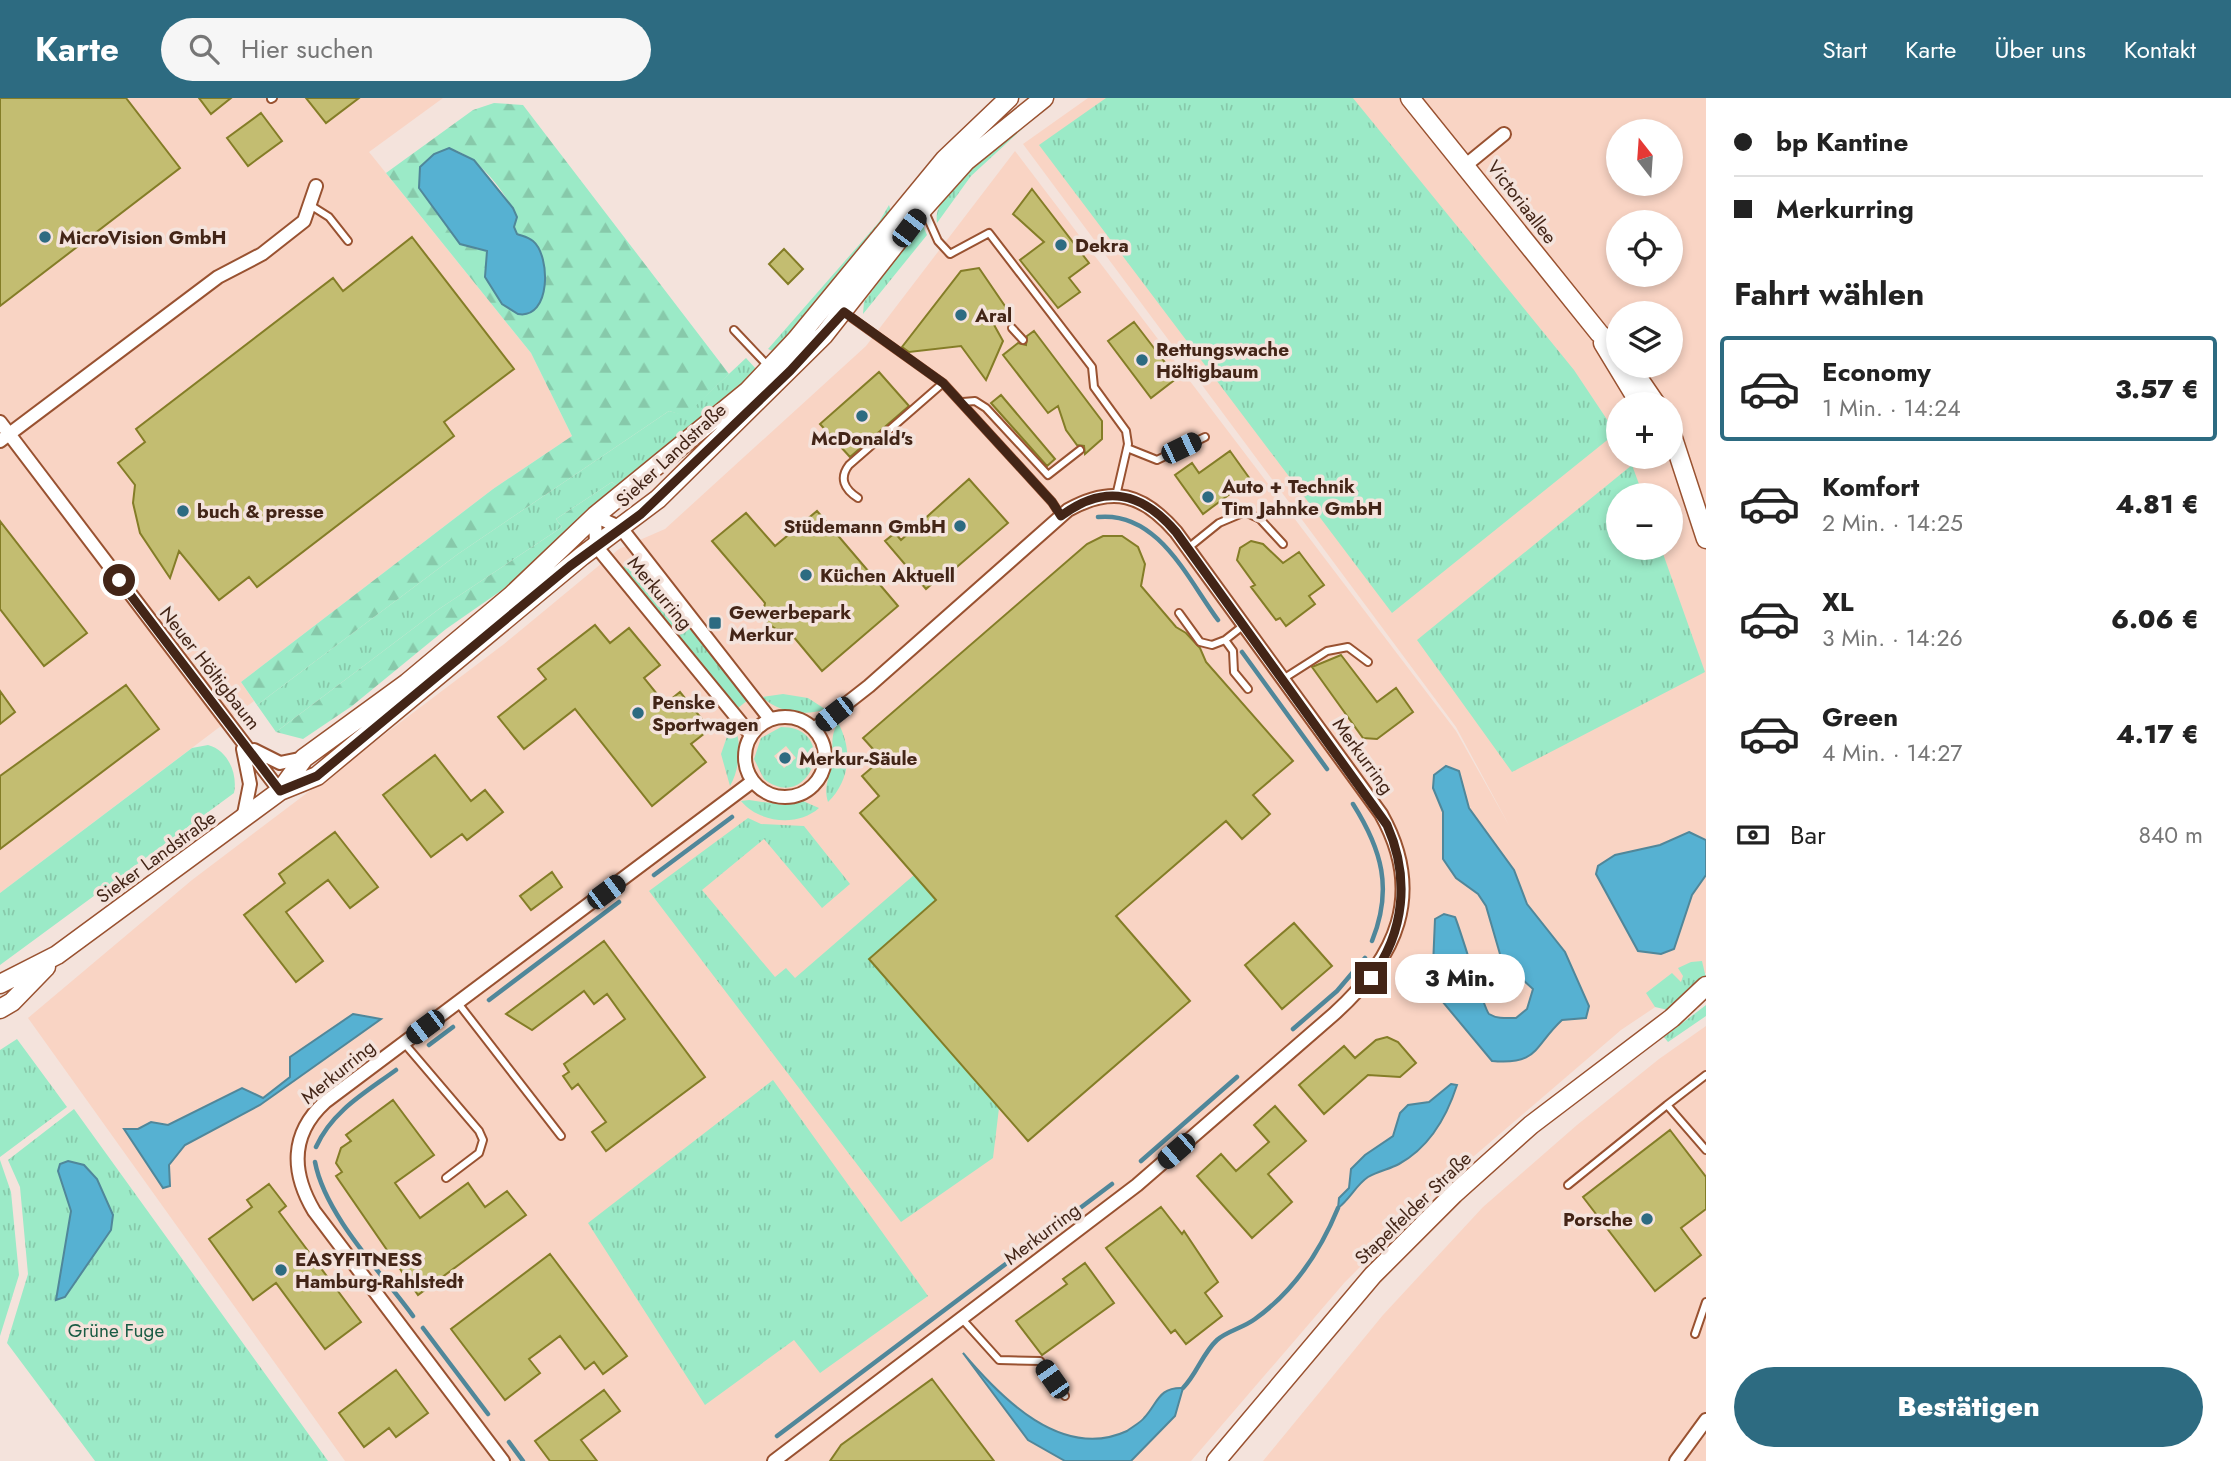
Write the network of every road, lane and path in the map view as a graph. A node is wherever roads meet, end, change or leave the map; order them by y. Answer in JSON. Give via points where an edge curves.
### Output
{"nodes":[{"id":1,"x":1009,"y":98,"type":"edge"},
{"id":2,"x":1044,"y":98,"type":"edge"},
{"id":3,"x":1410,"y":98,"type":"edge"},
{"id":4,"x":1504,"y":134,"type":"dead end"},
{"id":5,"x":1466,"y":165,"type":"junction"},
{"id":6,"x":316,"y":186,"type":"dead end"},
{"id":7,"x":310,"y":205,"type":"junction"},
{"id":8,"x":923,"y":209,"type":"junction"},
{"id":9,"x":348,"y":241,"type":"dead end"},
{"id":10,"x":828,"y":299,"type":"junction"},
{"id":11,"x":844,"y":312,"type":"junction"},
{"id":12,"x":1012,"y":328,"type":"dead end"},
{"id":13,"x":734,"y":330,"type":"dead end"},
{"id":14,"x":1599,"y":333,"type":"junction"},
{"id":15,"x":1023,"y":340,"type":"dead end"},
{"id":16,"x":1606,"y":340,"type":"edge"},
{"id":17,"x":771,"y":369,"type":"junction"},
{"id":18,"x":943,"y":383,"type":"junction"},
{"id":19,"x":1633,"y":392,"type":"edge"},
{"id":20,"x":963,"y":402,"type":"junction"},
{"id":21,"x":0,"y":422,"type":"edge"},
{"id":22,"x":1205,"y":437,"type":"dead end"},
{"id":23,"x":5,"y":438,"type":"edge"},
{"id":24,"x":1127,"y":448,"type":"junction"},
{"id":25,"x":1080,"y":450,"type":"dead end"},
{"id":26,"x":1678,"y":469,"type":"edge"},
{"id":27,"x":1682,"y":469,"type":"edge"},
{"id":28,"x":1686,"y":482,"type":"junction"},
{"id":29,"x":1116,"y":496,"type":"junction"},
{"id":30,"x":858,"y":498,"type":"dead end"},
{"id":31,"x":595,"y":516,"type":"junction"},
{"id":32,"x":1061,"y":516,"type":"junction"},
{"id":33,"x":621,"y":528,"type":"junction"},
{"id":34,"x":1706,"y":539,"type":"edge"},
{"id":35,"x":1283,"y":544,"type":"dead end"},
{"id":36,"x":596,"y":546,"type":"junction"},
{"id":37,"x":1188,"y":548,"type":"junction"},
{"id":38,"x":1179,"y":612,"type":"dead end"},
{"id":39,"x":1244,"y":625,"type":"junction"},
{"id":40,"x":1225,"y":640,"type":"junction"},
{"id":41,"x":1368,"y":662,"type":"dead end"},
{"id":42,"x":1283,"y":678,"type":"junction"},
{"id":43,"x":1248,"y":689,"type":"dead end"},
{"id":44,"x":770,"y":719,"type":"junction"},
{"id":45,"x":814,"y":729,"type":"junction"},
{"id":46,"x":751,"y":734,"type":"junction"},
{"id":47,"x":240,"y":739,"type":"junction"},
{"id":48,"x":304,"y":758,"type":"junction"},
{"id":49,"x":753,"y":781,"type":"junction"},
{"id":50,"x":280,"y":791,"type":"junction"},
{"id":51,"x":243,"y":819,"type":"junction"},
{"id":52,"x":57,"y":956,"type":"junction"},
{"id":53,"x":0,"y":984,"type":"edge"},
{"id":54,"x":1706,"y":986,"type":"edge"},
{"id":55,"x":1706,"y":999,"type":"edge"},
{"id":56,"x":458,"y":1003,"type":"junction"},
{"id":57,"x":0,"y":1009,"type":"edge"},
{"id":58,"x":1672,"y":1018,"type":"junction"},
{"id":59,"x":404,"y":1043,"type":"junction"},
{"id":60,"x":1706,"y":1075,"type":"edge"},
{"id":61,"x":1667,"y":1105,"type":"junction"},
{"id":62,"x":561,"y":1136,"type":"dead end"},
{"id":63,"x":1706,"y":1150,"type":"edge"},
{"id":64,"x":446,"y":1178,"type":"dead end"},
{"id":65,"x":1568,"y":1185,"type":"dead end"},
{"id":66,"x":1706,"y":1302,"type":"edge"},
{"id":67,"x":962,"y":1319,"type":"junction"},
{"id":68,"x":1695,"y":1334,"type":"dead end"},
{"id":69,"x":1065,"y":1396,"type":"dead end"},
{"id":70,"x":1706,"y":1420,"type":"edge"},
{"id":71,"x":503,"y":1461,"type":"edge"},
{"id":72,"x":774,"y":1461,"type":"edge"},
{"id":73,"x":1216,"y":1461,"type":"edge"},
{"id":74,"x":1676,"y":1461,"type":"edge"}],
"edges":[{"from":1,"to":10,"type":"main road","name":"Sieker Landstraße","via":[[959,144]]},
{"from":2,"to":8,"type":"main road","name":"Sieker Landstraße","via":[[974,153]]},
{"from":3,"to":5,"type":"main road","name":"Victoriaallee"},
{"from":4,"to":5,"type":"street"},
{"from":5,"to":14,"type":"main road","name":"Victoriaallee"},
{"from":6,"to":7,"type":"street"},
{"from":7,"to":9,"type":"lane","via":[[329,217]]},
{"from":7,"to":23,"type":"street","via":[[304,221],[262,254],[218,277]]},
{"from":8,"to":11,"type":"main road","name":"Sieker Landstraße"},
{"from":8,"to":24,"type":"lane","via":[[937,241],[950,254],[989,233],[1092,367],[1094,387],[1126,431]]},
{"from":10,"to":11,"type":"lane"},
{"from":10,"to":17,"type":"main road","name":"Sieker Landstraße"},
{"from":11,"to":18,"type":"lane"},
{"from":11,"to":33,"type":"main road","name":"Sieker Landstraße","via":[[696,464]]},
{"from":12,"to":15,"type":"lane"},
{"from":13,"to":17,"type":"lane"},
{"from":14,"to":16,"type":"main road","name":"Victoriaallee"},
{"from":14,"to":19,"type":"main road","name":"Victoriaallee"},
{"from":17,"to":31,"type":"main road","name":"Sieker Landstraße"},
{"from":18,"to":20,"type":"lane"},
{"from":18,"to":30,"type":"lane","via":[[849,465],[844,483]]},
{"from":20,"to":25,"type":"lane","via":[[975,401],[986,408],[1048,475]]},
{"from":20,"to":32,"type":"lane"},
{"from":21,"to":23,"type":"street","name":"Neuer Höltigbaum"},
{"from":22,"to":24,"type":"lane","via":[[1157,460]]},
{"from":23,"to":47,"type":"street","name":"Neuer Höltigbaum"},
{"from":24,"to":29,"type":"lane"},
{"from":26,"to":28,"type":"main road"},
{"from":27,"to":28,"type":"main road"},
{"from":28,"to":34,"type":"main road"},
{"from":29,"to":32,"type":"street","via":[[1087,501]]},
{"from":29,"to":37,"type":"street","name":"Merkurring","via":[[1153,508]]},
{"from":31,"to":33,"type":"street","name":"Merkurring"},
{"from":31,"to":36,"type":"street"},
{"from":31,"to":48,"type":"main road","name":"Sieker Landstraße","via":[[511,596],[407,683]]},
{"from":32,"to":45,"type":"street"},
{"from":33,"to":36,"type":"main road","name":"Sieker Landstraße"},
{"from":33,"to":44,"type":"street","name":"Merkurring"},
{"from":35,"to":37,"type":"lane","via":[[1260,519],[1245,512],[1219,523]]},
{"from":36,"to":46,"type":"street","name":"Merkurring"},
{"from":36,"to":50,"type":"main road","name":"Sieker Landstraße","via":[[317,776]]},
{"from":37,"to":39,"type":"street","name":"Merkurring"},
{"from":38,"to":40,"type":"lane","via":[[1200,642],[1212,645]]},
{"from":39,"to":40,"type":"lane"},
{"from":39,"to":42,"type":"street","name":"Merkurring"},
{"from":40,"to":43,"type":"lane","via":[[1233,651],[1234,672]]},
{"from":41,"to":42,"type":"lane","via":[[1348,648],[1336,648]]},
{"from":42,"to":67,"type":"street","name":"Merkurring","via":[[1381,814],[1397,848],[1401,910],[1383,960],[1352,998],[1137,1185]]},
{"from":44,"to":45,"type":"street","via":[[792,717]]},
{"from":44,"to":46,"type":"street"},
{"from":45,"to":49,"type":"street","via":[[825,760],[810,788],[781,797]]},
{"from":46,"to":49,"type":"street","via":[[744,756]]},
{"from":47,"to":48,"type":"street","via":[[279,763]]},
{"from":47,"to":50,"type":"street","name":"Neuer Höltigbaum"},
{"from":47,"to":51,"type":"street","via":[[250,773]]},
{"from":48,"to":50,"type":"main road","name":"Sieker Landstraße"},
{"from":49,"to":56,"type":"street","name":"Merkurring"},
{"from":50,"to":51,"type":"main road","name":"Sieker Landstraße"},
{"from":51,"to":52,"type":"main road","name":"Sieker Landstraße"},
{"from":52,"to":53,"type":"main road","name":"Sieker Landstraße"},
{"from":52,"to":57,"type":"main road","name":"Sieker Landstraße"},
{"from":54,"to":58,"type":"main road","name":"Stapelfelder Straße"},
{"from":55,"to":58,"type":"main road","name":"Stapelfelder Straße"},
{"from":56,"to":59,"type":"street","name":"Merkurring"},
{"from":56,"to":62,"type":"lane"},
{"from":58,"to":73,"type":"main road","name":"Stapelfelder Straße","via":[[1531,1125],[1454,1194],[1373,1275]]},
{"from":59,"to":64,"type":"lane","via":[[483,1140],[479,1153]]},
{"from":59,"to":71,"type":"street","name":"Merkurring","via":[[311,1117],[298,1143],[299,1180],[314,1211]]},
{"from":60,"to":61,"type":"lane"},
{"from":61,"to":63,"type":"lane"},
{"from":61,"to":65,"type":"lane"},
{"from":66,"to":68,"type":"lane"},
{"from":67,"to":69,"type":"lane","via":[[999,1360],[1040,1361]]},
{"from":67,"to":72,"type":"street","name":"Merkurring"},
{"from":70,"to":74,"type":"street"}]}
